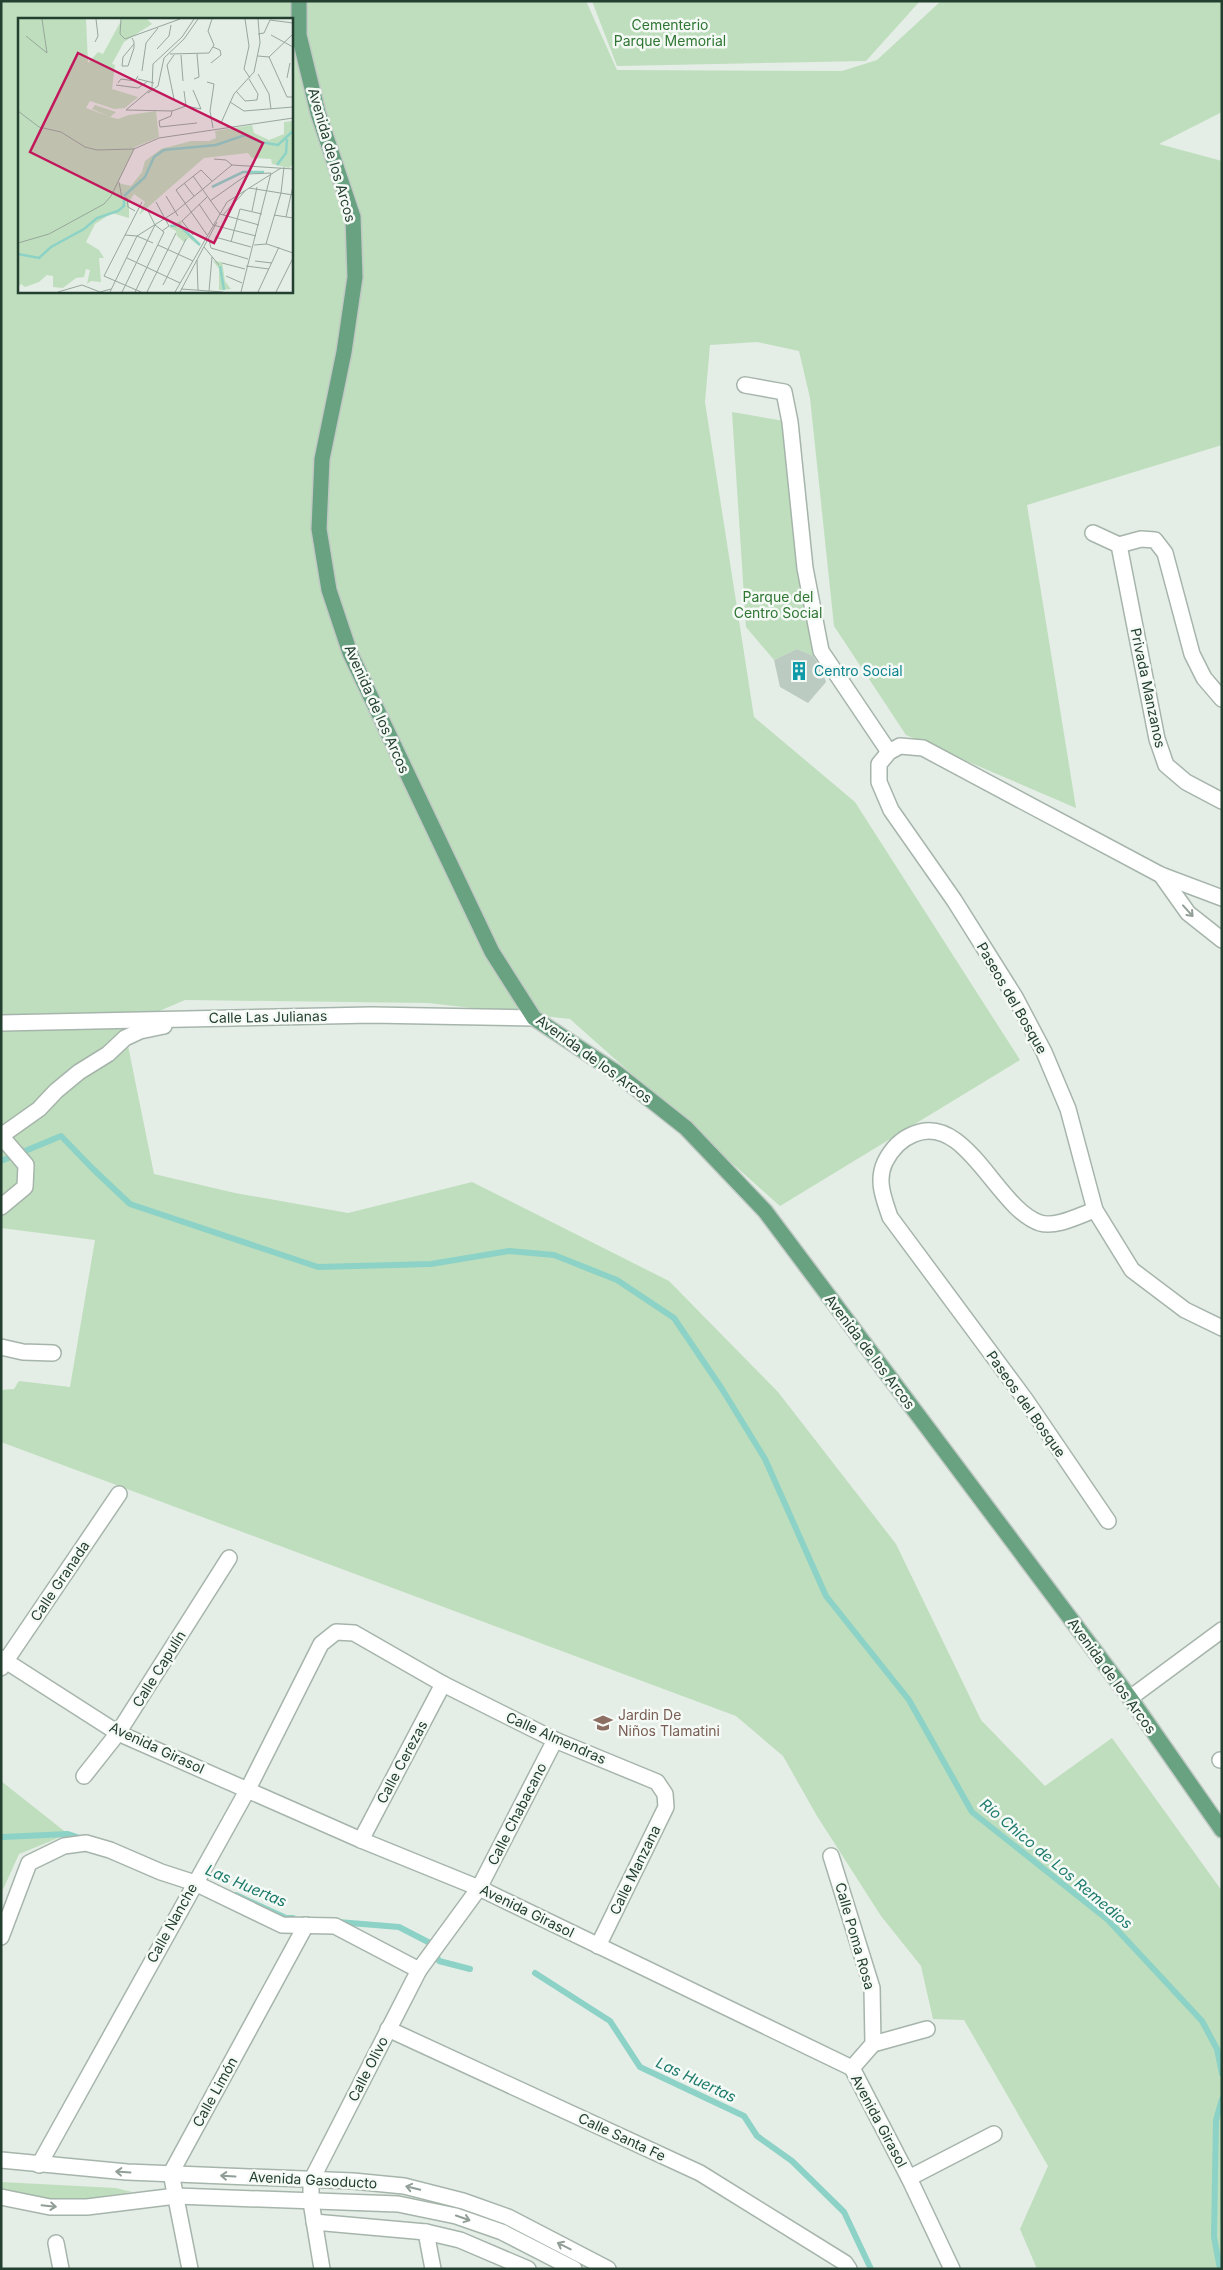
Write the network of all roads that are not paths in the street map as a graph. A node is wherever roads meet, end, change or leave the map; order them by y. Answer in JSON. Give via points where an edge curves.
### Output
{"nodes":[{"id":1,"x":299,"y":1,"type":"edge"},
{"id":2,"x":744,"y":385,"type":"dead end"},
{"id":3,"x":1093,"y":533,"type":"dead end"},
{"id":4,"x":1119,"y":545,"type":"junction"},
{"id":5,"x":1222,"y":698,"type":"edge"},
{"id":6,"x":889,"y":752,"type":"junction"},
{"id":7,"x":1222,"y":800,"type":"edge"},
{"id":8,"x":1161,"y":875,"type":"junction"},
{"id":9,"x":1222,"y":898,"type":"edge"},
{"id":10,"x":1222,"y":940,"type":"edge"},
{"id":11,"x":197,"y":1018,"type":"junction"},
{"id":12,"x":534,"y":1018,"type":"junction"},
{"id":13,"x":1,"y":1023,"type":"edge"},
{"id":14,"x":1,"y":1207,"type":"edge"},
{"id":15,"x":1095,"y":1210,"type":"junction"},
{"id":16,"x":1222,"y":1328,"type":"edge"},
{"id":17,"x":1,"y":1347,"type":"edge"},
{"id":18,"x":53,"y":1353,"type":"dead end"},
{"id":19,"x":119,"y":1494,"type":"dead end"},
{"id":20,"x":1108,"y":1521,"type":"dead end"},
{"id":21,"x":229,"y":1558,"type":"dead end"},
{"id":22,"x":1222,"y":1630,"type":"edge"},
{"id":23,"x":336,"y":1632,"type":"joint"},
{"id":24,"x":3,"y":1663,"type":"edge"},
{"id":25,"x":443,"y":1684,"type":"junction"},
{"id":26,"x":1130,"y":1698,"type":"junction"},
{"id":27,"x":118,"y":1733,"type":"junction"},
{"id":28,"x":555,"y":1740,"type":"junction"},
{"id":29,"x":84,"y":1776,"type":"dead end"},
{"id":30,"x":248,"y":1789,"type":"junction"},
{"id":31,"x":665,"y":1794,"type":"joint"},
{"id":32,"x":1222,"y":1830,"type":"edge"},
{"id":33,"x":361,"y":1840,"type":"junction"},
{"id":34,"x":831,"y":1856,"type":"dead end"},
{"id":35,"x":195,"y":1882,"type":"junction"},
{"id":36,"x":479,"y":1888,"type":"junction"},
{"id":37,"x":306,"y":1925,"type":"junction"},
{"id":38,"x":1,"y":1937,"type":"edge"},
{"id":39,"x":598,"y":1946,"type":"junction"},
{"id":40,"x":422,"y":1966,"type":"junction"},
{"id":41,"x":388,"y":2029,"type":"junction"},
{"id":42,"x":927,"y":2029,"type":"dead end"},
{"id":43,"x":873,"y":2044,"type":"junction"},
{"id":44,"x":852,"y":2068,"type":"junction"},
{"id":45,"x":994,"y":2134,"type":"dead end"},
{"id":46,"x":1,"y":2160,"type":"edge"},
{"id":47,"x":39,"y":2164,"type":"junction"},
{"id":48,"x":171,"y":2173,"type":"junction"},
{"id":49,"x":909,"y":2178,"type":"junction"},
{"id":50,"x":311,"y":2181,"type":"junction"},
{"id":51,"x":176,"y":2196,"type":"junction"},
{"id":52,"x":2,"y":2198,"type":"edge"},
{"id":53,"x":311,"y":2202,"type":"junction"},
{"id":54,"x":314,"y":2222,"type":"junction"},
{"id":55,"x":426,"y":2232,"type":"junction"},
{"id":56,"x":56,"y":2243,"type":"dead end"},
{"id":57,"x":847,"y":2266,"type":"edge"},
{"id":58,"x":61,"y":2269,"type":"edge"},
{"id":59,"x":190,"y":2269,"type":"edge"},
{"id":60,"x":322,"y":2269,"type":"edge"},
{"id":61,"x":432,"y":2269,"type":"edge"},
{"id":62,"x":528,"y":2269,"type":"edge"},
{"id":63,"x":574,"y":2269,"type":"edge"},
{"id":64,"x":608,"y":2269,"type":"edge"},
{"id":65,"x":952,"y":2269,"type":"edge"}],
"edges":[{"from":1,"to":12,"type":"main road","name":"Avenida de los Arcos","via":[[300,35],[318,113],[353,217],[355,277],[344,352],[322,459],[319,529],[329,590],[350,653],[407,775],[492,952]]},
{"from":2,"to":6,"type":"street","via":[[784,392],[805,568],[821,651]]},
{"from":3,"to":4,"type":"street"},
{"from":4,"to":5,"type":"street","via":[[1141,539],[1155,540],[1165,552],[1192,654],[1204,678]]},
{"from":4,"to":7,"type":"street","name":"Privada Manzanos","via":[[1157,739],[1166,765],[1186,782]]},
{"from":6,"to":8,"type":"street","via":[[900,746],[923,748]]},
{"from":6,"to":15,"type":"street","name":"Paseos del Bosque","via":[[879,764],[879,782],[891,810],[954,900],[1015,997],[1044,1052],[1068,1109]]},
{"from":8,"to":9,"type":"street"},
{"from":8,"to":10,"type":"street","one_way":true,"via":[[1188,913]]},
{"from":11,"to":12,"type":"street","name":"Calle Las Julianas","via":[[371,1015]]},
{"from":11,"to":13,"type":"street","name":"Calle Las Julianas"},
{"from":11,"to":14,"type":"street","via":[[140,1031],[125,1038],[1,1136],[26,1165],[26,1187]]},
{"from":12,"to":26,"type":"main road","name":"Avenida de los Arcos","via":[[614,1071],[686,1128],[765,1211]]},
{"from":15,"to":16,"type":"street","via":[[1132,1270],[1185,1310]]},
{"from":15,"to":20,"type":"street","name":"Paseos del Bosque","via":[[1060,1222],[1041,1223],[1022,1213],[967,1151],[944,1132],[926,1129],[911,1135],[895,1146],[884,1164],[880,1191],[890,1217],[1025,1399]]},
{"from":17,"to":18,"type":"street"},
{"from":19,"to":24,"type":"street","name":"Calle Granada"},
{"from":21,"to":27,"type":"street","name":"Calle Capulín"},
{"from":22,"to":26,"type":"street"},
{"from":23,"to":25,"type":"street","name":"Calle Almendras","via":[[354,1633]]},
{"from":23,"to":30,"type":"street","name":"Calle Nanche","via":[[321,1644]]},
{"from":24,"to":27,"type":"street","name":"Avenida Girasol"},
{"from":25,"to":28,"type":"street","name":"Calle Almendras"},
{"from":25,"to":33,"type":"street","name":"Calle Cerezas"},
{"from":26,"to":32,"type":"main road","name":"Avenida de los Arcos"},
{"from":27,"to":29,"type":"street","name":"Calle Capulín"},
{"from":27,"to":30,"type":"street","name":"Avenida Girasol"},
{"from":28,"to":31,"type":"street","name":"Calle Almendras","via":[[657,1782]]},
{"from":28,"to":36,"type":"street","name":"Calle Chabacano"},
{"from":30,"to":33,"type":"street","name":"Avenida Girasol"},
{"from":30,"to":35,"type":"street","name":"Calle Nanche"},
{"from":31,"to":39,"type":"street","name":"Calle Manzana","via":[[666,1807]]},
{"from":33,"to":36,"type":"street","name":"Avenida Girasol"},
{"from":34,"to":43,"type":"street","name":"Calle Poma Rosa","via":[[872,1988]]},
{"from":35,"to":37,"type":"street","via":[[282,1925]]},
{"from":35,"to":38,"type":"street","via":[[161,1872],[110,1850],[86,1844],[64,1846],[29,1863]]},
{"from":35,"to":47,"type":"street","name":"Calle Nanche"},
{"from":36,"to":39,"type":"street","name":"Avenida Girasol"},
{"from":36,"to":40,"type":"street","name":"Calle Olivo"},
{"from":37,"to":40,"type":"street","via":[[335,1926]]},
{"from":37,"to":48,"type":"street","name":"Calle Limón"},
{"from":39,"to":44,"type":"street","name":"Avenida Girasol"},
{"from":40,"to":41,"type":"street","name":"Calle Olivo"},
{"from":41,"to":50,"type":"street","name":"Calle Olivo"},
{"from":41,"to":57,"type":"street","name":"Calle Santa Fe","via":[[700,2173]]},
{"from":42,"to":43,"type":"street"},
{"from":43,"to":44,"type":"street"},
{"from":44,"to":49,"type":"street","name":"Avenida Girasol"},
{"from":45,"to":49,"type":"street"},
{"from":46,"to":47,"type":"street","name":"Avenida Gasoducto"},
{"from":48,"to":47,"type":"street","name":"Avenida Gasoducto","one_way":true},
{"from":50,"to":48,"type":"street","name":"Avenida Gasoducto","one_way":true},
{"from":48,"to":51,"type":"street"},
{"from":49,"to":65,"type":"street","name":"Avenida Girasol"},
{"from":50,"to":53,"type":"street","name":"Calle Olivo"},
{"from":64,"to":50,"type":"street","name":"Avenida Gasoducto","one_way":true,"via":[[508,2217],[463,2201],[404,2186]]},
{"from":52,"to":51,"type":"street","name":"Avenida Gasoducto","one_way":true,"via":[[50,2207],[87,2207]]},
{"from":51,"to":53,"type":"street","name":"Avenida Gasoducto"},
{"from":51,"to":59,"type":"street"},
{"from":53,"to":54,"type":"street","name":"Calle Olivo"},
{"from":53,"to":63,"type":"street","name":"Avenida Gasoducto","one_way":true,"via":[[398,2204],[456,2216],[502,2232]]},
{"from":54,"to":55,"type":"street"},
{"from":54,"to":60,"type":"street","name":"Calle Olivo"},
{"from":55,"to":61,"type":"street"},
{"from":55,"to":62,"type":"street","via":[[460,2240]]},
{"from":56,"to":58,"type":"street"}]}
